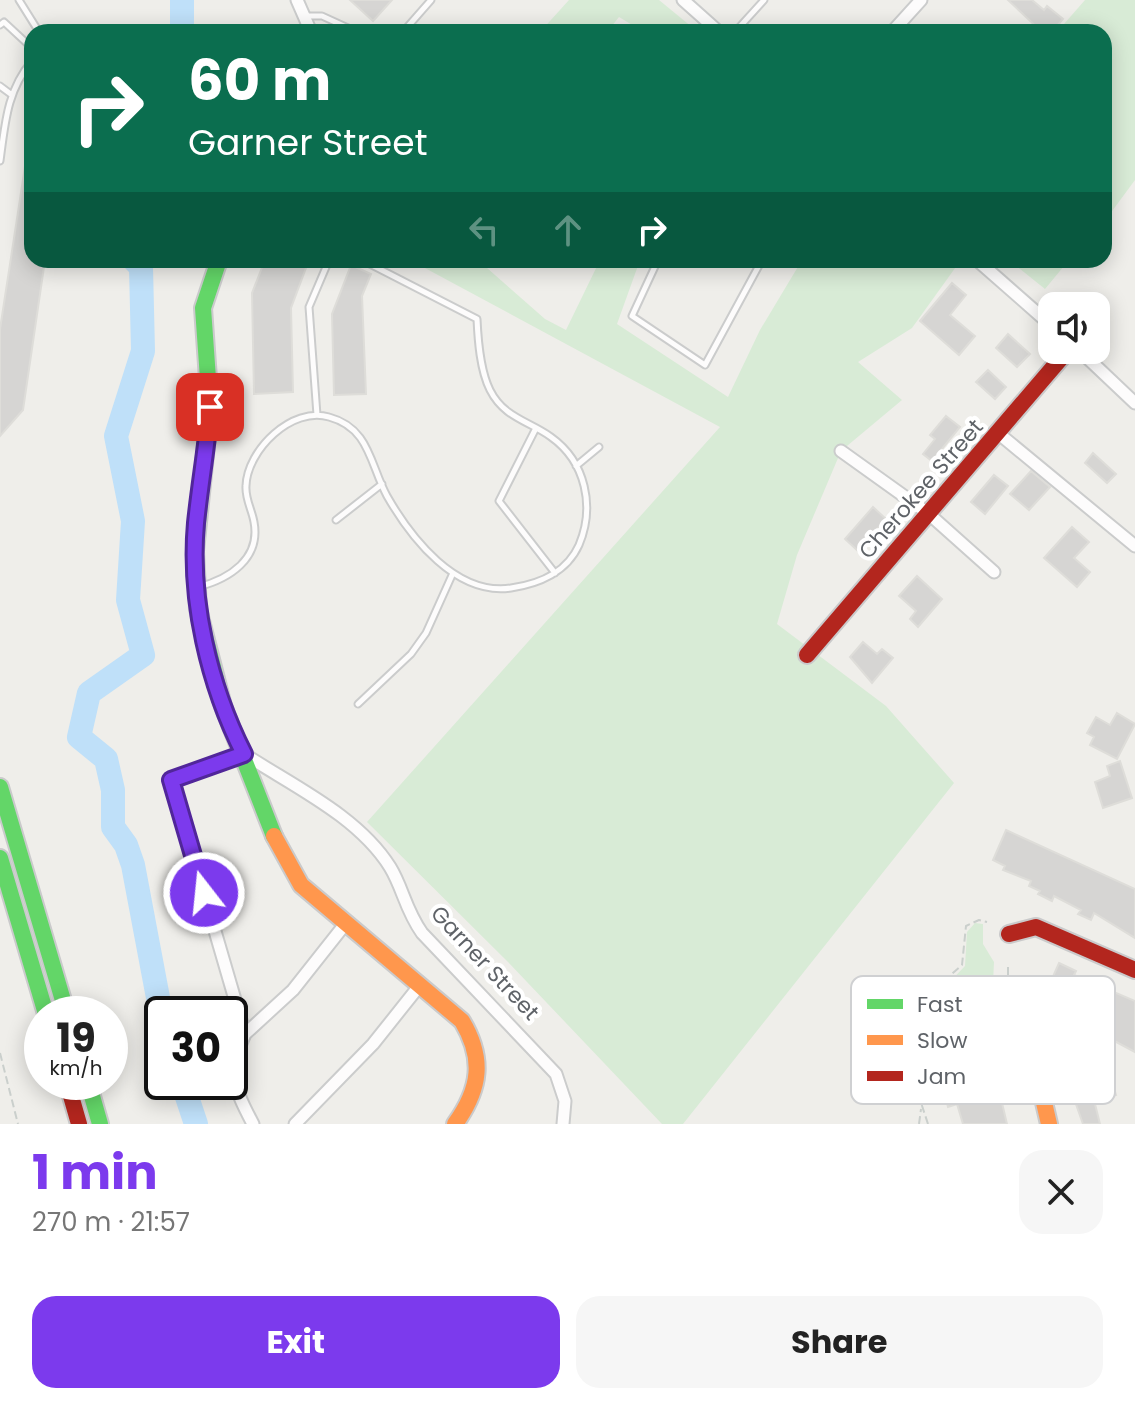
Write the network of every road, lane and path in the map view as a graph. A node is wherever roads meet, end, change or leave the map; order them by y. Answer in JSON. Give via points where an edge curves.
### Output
{"nodes":[{"id":1,"x":19,"y":0,"type":"edge"},
{"id":2,"x":297,"y":0,"type":"edge"},
{"id":3,"x":431,"y":0,"type":"edge"},
{"id":4,"x":683,"y":0,"type":"edge"},
{"id":5,"x":764,"y":0,"type":"edge"},
{"id":6,"x":921,"y":0,"type":"edge"},
{"id":7,"x":306,"y":16,"type":"junction"},
{"id":8,"x":34,"y":24,"type":"edge"},
{"id":9,"x":308,"y":24,"type":"edge"},
{"id":10,"x":340,"y":24,"type":"edge"},
{"id":11,"x":410,"y":24,"type":"edge"},
{"id":12,"x":710,"y":24,"type":"edge"},
{"id":13,"x":742,"y":24,"type":"edge"},
{"id":14,"x":899,"y":24,"type":"edge"},
{"id":15,"x":0,"y":25,"type":"edge"},
{"id":16,"x":24,"y":41,"type":"edge"},
{"id":17,"x":24,"y":71,"type":"edge"},
{"id":18,"x":0,"y":86,"type":"edge"},
{"id":19,"x":12,"y":95,"type":"junction"},
{"id":20,"x":2,"y":130,"type":"edge"},
{"id":21,"x":0,"y":161,"type":"edge"},
{"id":22,"x":216,"y":268,"type":"edge"},
{"id":23,"x":326,"y":268,"type":"edge"},
{"id":24,"x":378,"y":268,"type":"edge"},
{"id":25,"x":654,"y":268,"type":"edge"},
{"id":26,"x":758,"y":268,"type":"edge"},
{"id":27,"x":986,"y":268,"type":"edge"},
{"id":28,"x":1038,"y":314,"type":"edge"},
{"id":29,"x":1056,"y":364,"type":"edge"},
{"id":30,"x":1094,"y":364,"type":"edge"},
{"id":31,"x":1135,"y":403,"type":"edge"},
{"id":32,"x":317,"y":415,"type":"junction"},
{"id":33,"x":535,"y":430,"type":"junction"},
{"id":34,"x":998,"y":433,"type":"junction"},
{"id":35,"x":599,"y":447,"type":"dead end"},
{"id":36,"x":841,"y":451,"type":"dead end"},
{"id":37,"x":576,"y":466,"type":"junction"},
{"id":38,"x":382,"y":484,"type":"junction"},
{"id":39,"x":929,"y":514,"type":"junction"},
{"id":40,"x":336,"y":520,"type":"dead end"},
{"id":41,"x":1135,"y":546,"type":"edge"},
{"id":42,"x":994,"y":572,"type":"dead end"},
{"id":43,"x":453,"y":573,"type":"junction"},
{"id":44,"x":555,"y":573,"type":"junction"},
{"id":45,"x":195,"y":588,"type":"junction"},
{"id":46,"x":807,"y":655,"type":"dead end"},
{"id":47,"x":358,"y":704,"type":"dead end"},
{"id":48,"x":244,"y":754,"type":"junction"},
{"id":49,"x":0,"y":787,"type":"edge"},
{"id":50,"x":0,"y":858,"type":"edge"},
{"id":51,"x":987,"y":922,"type":"dead end"},
{"id":52,"x":346,"y":923,"type":"junction"},
{"id":53,"x":1009,"y":934,"type":"dead end"},
{"id":54,"x":1008,"y":967,"type":"dead end"},
{"id":55,"x":1135,"y":970,"type":"edge"},
{"id":56,"x":950,"y":976,"type":"edge"},
{"id":57,"x":1008,"y":976,"type":"edge"},
{"id":58,"x":420,"y":985,"type":"junction"},
{"id":59,"x":41,"y":996,"type":"edge"},
{"id":60,"x":62,"y":996,"type":"edge"},
{"id":61,"x":234,"y":996,"type":"edge"},
{"id":62,"x":248,"y":1031,"type":"edge"},
{"id":63,"x":0,"y":1053,"type":"edge"},
{"id":64,"x":8,"y":1084,"type":"junction"},
{"id":65,"x":0,"y":1086,"type":"edge"},
{"id":66,"x":72,"y":1100,"type":"edge"},
{"id":67,"x":93,"y":1100,"type":"edge"},
{"id":68,"x":243,"y":1100,"type":"edge"},
{"id":69,"x":920,"y":1104,"type":"edge"},
{"id":70,"x":1044,"y":1104,"type":"edge"},
{"id":71,"x":921,"y":1108,"type":"junction"},
{"id":72,"x":18,"y":1124,"type":"edge"},
{"id":73,"x":79,"y":1124,"type":"edge"},
{"id":74,"x":100,"y":1124,"type":"edge"},
{"id":75,"x":253,"y":1124,"type":"edge"},
{"id":76,"x":295,"y":1124,"type":"edge"},
{"id":77,"x":455,"y":1124,"type":"edge"},
{"id":78,"x":563,"y":1124,"type":"edge"},
{"id":79,"x":919,"y":1124,"type":"edge"},
{"id":80,"x":928,"y":1124,"type":"edge"},
{"id":81,"x":1049,"y":1124,"type":"edge"}],
"edges":[{"from":1,"to":8,"type":"lane"},
{"from":2,"to":7,"type":"street"},
{"from":3,"to":11,"type":"lane"},
{"from":4,"to":12,"type":"street"},
{"from":5,"to":13,"type":"lane"},
{"from":6,"to":14,"type":"street"},
{"from":7,"to":9,"type":"street"},
{"from":7,"to":10,"type":"lane"},
{"from":15,"to":16,"type":"lane","via":[[4,22]]},
{"from":17,"to":19,"type":"lane"},
{"from":18,"to":19,"type":"lane"},
{"from":19,"to":20,"type":"lane"},
{"from":20,"to":21,"type":"lane"},
{"from":22,"to":45,"type":"main road","via":[[203,308],[210,407],[196,522]]},
{"from":23,"to":32,"type":"lane","via":[[309,307]]},
{"from":24,"to":33,"type":"lane","via":[[477,319],[490,389],[513,418]]},
{"from":25,"to":26,"type":"lane","via":[[632,316],[705,365]]},
{"from":27,"to":28,"type":"street"},
{"from":29,"to":34,"type":"main road","name":"Cherokee Street"},
{"from":30,"to":31,"type":"street"},
{"from":32,"to":38,"type":"lane","via":[[350,426],[363,439]]},
{"from":32,"to":45,"type":"lane","via":[[289,424],[253,461],[246,485],[256,532],[250,553],[228,577]]},
{"from":33,"to":37,"type":"lane","via":[[550,436]]},
{"from":33,"to":44,"type":"lane","via":[[499,501]]},
{"from":34,"to":39,"type":"main road","name":"Cherokee Street"},
{"from":34,"to":41,"type":"street"},
{"from":35,"to":37,"type":"lane"},
{"from":36,"to":39,"type":"street"},
{"from":37,"to":44,"type":"lane","via":[[587,491],[587,524],[576,552]]},
{"from":38,"to":40,"type":"lane"},
{"from":38,"to":43,"type":"lane","via":[[424,547]]},
{"from":39,"to":42,"type":"street"},
{"from":39,"to":46,"type":"main road","name":"Cherokee Street"},
{"from":43,"to":44,"type":"lane","via":[[502,589]]},
{"from":43,"to":47,"type":"lane","via":[[411,654]]},
{"from":45,"to":48,"type":"main road","via":[[223,706]]},
{"from":48,"to":52,"type":"main road","via":[[275,838],[301,885]]},
{"from":48,"to":61,"type":"street","via":[[171,780]]},
{"from":48,"to":78,"type":"street","name":"Garner Street","via":[[365,835],[391,869],[406,911],[422,933],[556,1074],[565,1101]]},
{"from":49,"to":60,"type":"main road"},
{"from":50,"to":59,"type":"main road"},
{"from":51,"to":56,"type":"path","via":[[966,926],[962,965]]},
{"from":52,"to":58,"type":"main road"},
{"from":52,"to":62,"type":"street","via":[[293,990]]},
{"from":53,"to":55,"type":"main road","via":[[1036,927]]},
{"from":54,"to":57,"type":"path"},
{"from":58,"to":76,"type":"street","via":[[373,1044]]},
{"from":58,"to":77,"type":"main road","via":[[462,1021],[475,1044],[478,1057],[466,1110]]},
{"from":63,"to":64,"type":"path"},
{"from":64,"to":65,"type":"path"},
{"from":64,"to":72,"type":"path"},
{"from":66,"to":73,"type":"main road"},
{"from":67,"to":74,"type":"main road"},
{"from":68,"to":75,"type":"street"},
{"from":69,"to":71,"type":"path"},
{"from":70,"to":81,"type":"main road"},
{"from":71,"to":79,"type":"path"},
{"from":71,"to":80,"type":"path"}]}
